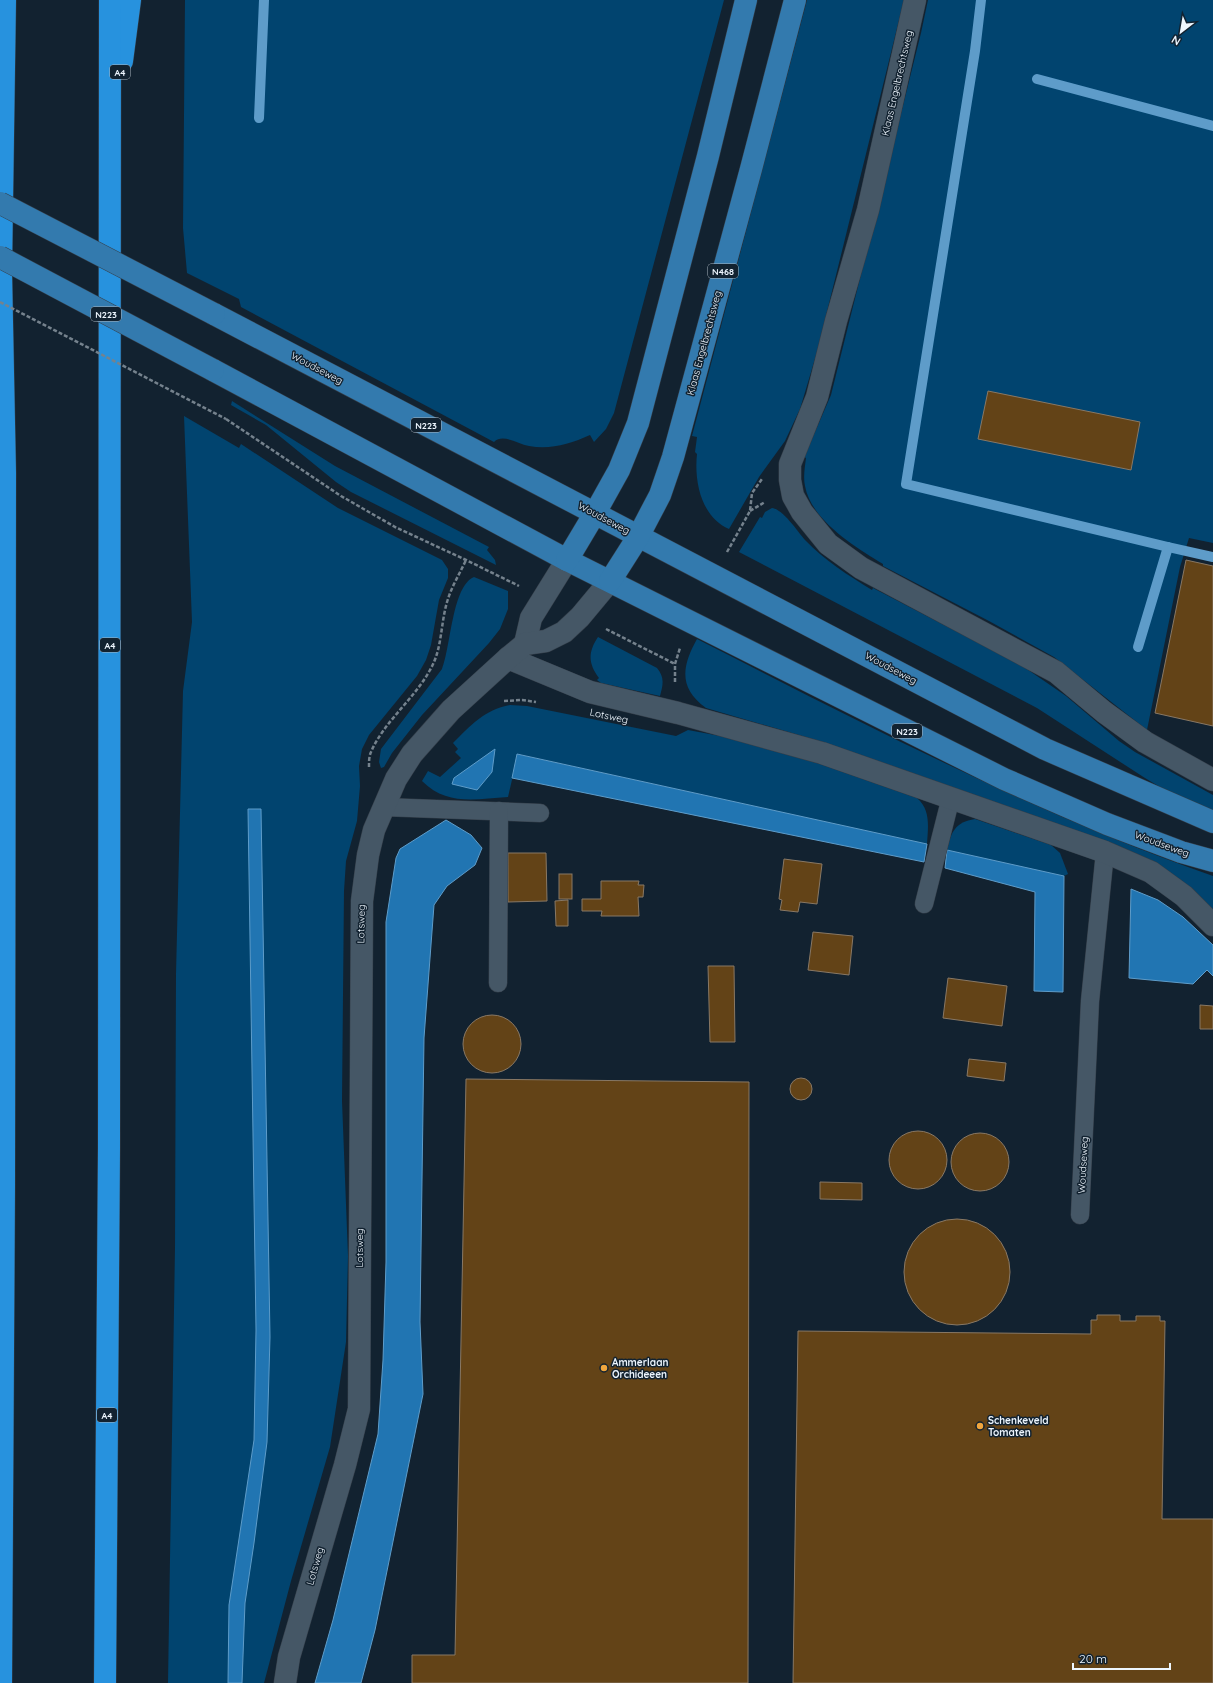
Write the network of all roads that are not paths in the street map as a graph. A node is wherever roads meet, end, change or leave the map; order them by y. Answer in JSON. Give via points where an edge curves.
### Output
{"nodes":[{"id":1,"x":5,"y":0,"type":"edge"},
{"id":2,"x":110,"y":0,"type":"edge"},
{"id":3,"x":130,"y":0,"type":"edge"},
{"id":4,"x":746,"y":0,"type":"edge"},
{"id":5,"x":795,"y":0,"type":"edge"},
{"id":6,"x":915,"y":0,"type":"edge"},
{"id":7,"x":110,"y":143,"type":"junction"},
{"id":8,"x":0,"y":203,"type":"edge"},
{"id":9,"x":0,"y":260,"type":"edge"},
{"id":10,"x":595,"y":513,"type":"junction"},
{"id":11,"x":638,"y":537,"type":"junction"},
{"id":12,"x":567,"y":560,"type":"junction"},
{"id":13,"x":610,"y":582,"type":"junction"},
{"id":14,"x":525,"y":644,"type":"junction"},
{"id":15,"x":508,"y":658,"type":"junction"},
{"id":16,"x":1213,"y":780,"type":"edge"},
{"id":17,"x":951,"y":797,"type":"junction"},
{"id":18,"x":383,"y":807,"type":"junction"},
{"id":19,"x":499,"y":811,"type":"junction"},
{"id":20,"x":540,"y":813,"type":"dead end"},
{"id":21,"x":1213,"y":822,"type":"edge"},
{"id":22,"x":1105,"y":852,"type":"junction"},
{"id":23,"x":1213,"y":861,"type":"edge"},
{"id":24,"x":924,"y":904,"type":"dead end"},
{"id":25,"x":1213,"y":926,"type":"edge"},
{"id":26,"x":498,"y":983,"type":"dead end"},
{"id":27,"x":1080,"y":1215,"type":"dead end"},
{"id":28,"x":1,"y":1683,"type":"edge"},
{"id":29,"x":105,"y":1683,"type":"edge"},
{"id":30,"x":285,"y":1683,"type":"edge"}],
"edges":[{"from":1,"to":9,"type":"highway"},
{"from":2,"to":7,"type":"highway","number":"A4"},
{"from":3,"to":7,"type":"highway","number":"A4"},
{"from":4,"to":10,"type":"main road","via":[[638,423],[619,470]]},
{"from":5,"to":11,"type":"main road","name":"Klaas Engelbrechtsweg","number":"N468","via":[[673,457],[660,495]]},
{"from":6,"to":16,"type":"street","name":"Klaas Engelbrechtsweg","via":[[868,210],[817,397],[790,464],[793,496],[802,512],[828,544],[861,568],[1056,672],[1145,742]]},
{"from":7,"to":29,"type":"highway","number":"A4","via":[[109,1147]]},
{"from":8,"to":10,"type":"main road","name":"Woudseweg","number":"N223","bridge":true},
{"from":9,"to":12,"type":"main road","name":"Woudseweg","number":"N223","bridge":true,"via":[[213,370]]},
{"from":9,"to":28,"type":"highway","via":[[5,529]]},
{"from":10,"to":11,"type":"main road","name":"Woudseweg","number":"N223"},
{"from":10,"to":12,"type":"main road"},
{"from":11,"to":13,"type":"main road","name":"Klaas Engelbrechtsweg","number":"N468"},
{"from":11,"to":21,"type":"main road","name":"Woudseweg","number":"N223","via":[[1045,749]]},
{"from":12,"to":13,"type":"main road","name":"Woudseweg","number":"N223"},
{"from":12,"to":14,"type":"street","via":[[531,618]]},
{"from":13,"to":14,"type":"street","via":[[564,632],[546,641]]},
{"from":13,"to":23,"type":"main road","name":"Woudseweg","number":"N223","via":[[1004,779],[1107,824],[1181,852]]},
{"from":14,"to":15,"type":"street","name":"Lotsweg"},
{"from":15,"to":17,"type":"street","via":[[590,692],[678,713],[822,753]]},
{"from":15,"to":18,"type":"street","name":"Lotsweg","via":[[451,710],[412,754],[396,779]]},
{"from":17,"to":22,"type":"street"},
{"from":17,"to":24,"type":"lane"},
{"from":18,"to":19,"type":"lane"},
{"from":18,"to":30,"type":"street","name":"Lotsweg","via":[[368,855],[362,901],[359,1409],[289,1657]]},
{"from":19,"to":20,"type":"lane"},
{"from":19,"to":26,"type":"lane"},
{"from":22,"to":25,"type":"street","via":[[1150,872],[1184,896]]},
{"from":22,"to":27,"type":"lane","name":"Woudseweg","via":[[1090,1001]]}]}
